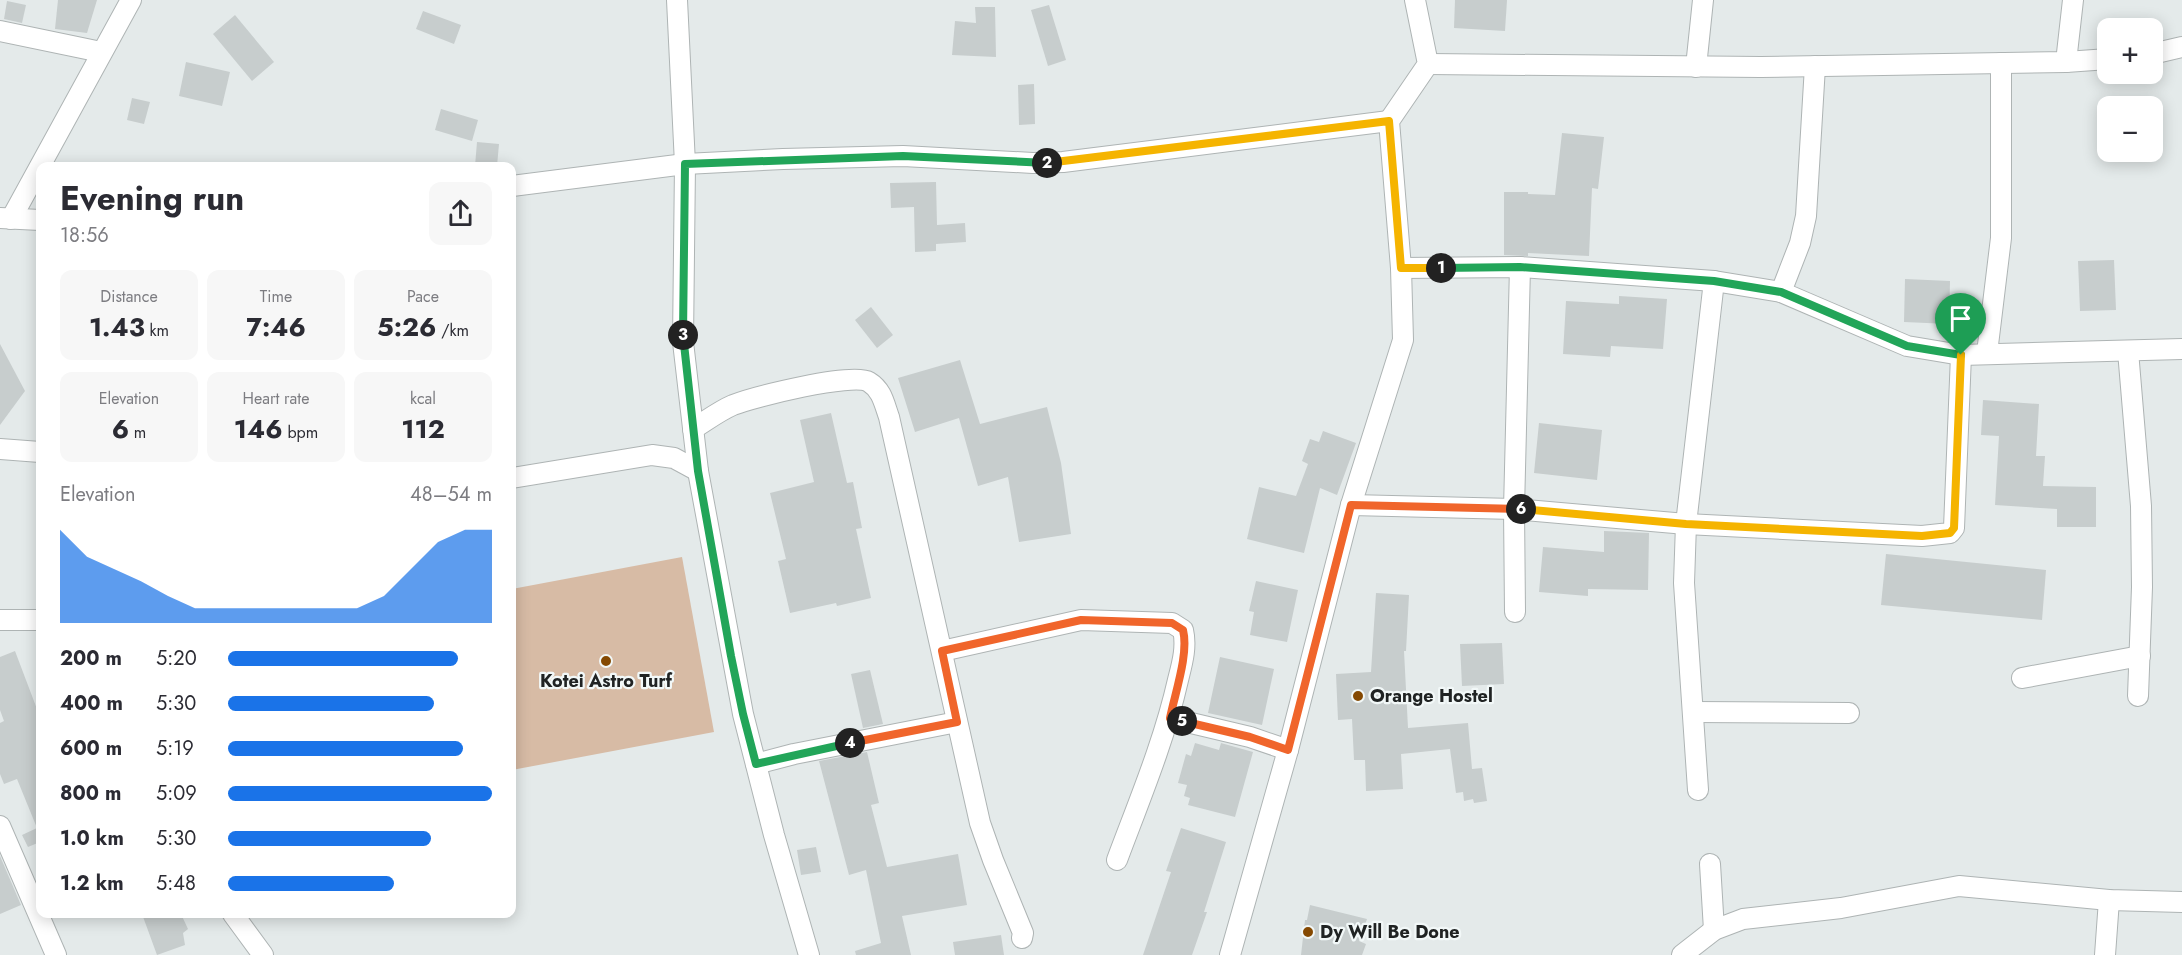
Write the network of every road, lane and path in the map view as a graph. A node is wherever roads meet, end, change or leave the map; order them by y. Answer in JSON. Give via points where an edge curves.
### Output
{"nodes":[{"id":1,"x":131,"y":0,"type":"edge"},
{"id":2,"x":677,"y":0,"type":"edge"},
{"id":3,"x":1415,"y":0,"type":"edge"},
{"id":4,"x":1703,"y":0,"type":"edge"},
{"id":5,"x":2073,"y":0,"type":"edge"},
{"id":6,"x":0,"y":31,"type":"edge"},
{"id":7,"x":2182,"y":47,"type":"edge"},
{"id":8,"x":2163,"y":51,"type":"edge"},
{"id":9,"x":101,"y":52,"type":"junction"},
{"id":10,"x":2097,"y":60,"type":"edge"},
{"id":11,"x":2066,"y":62,"type":"junction"},
{"id":12,"x":2001,"y":63,"type":"junction"},
{"id":13,"x":1428,"y":64,"type":"junction"},
{"id":14,"x":1815,"y":66,"type":"junction"},
{"id":15,"x":1696,"y":67,"type":"junction"},
{"id":16,"x":1389,"y":121,"type":"junction"},
{"id":17,"x":38,"y":162,"type":"edge"},
{"id":18,"x":685,"y":164,"type":"junction"},
{"id":19,"x":36,"y":166,"type":"edge"},
{"id":20,"x":516,"y":185,"type":"edge"},
{"id":21,"x":6,"y":218,"type":"edge"},
{"id":22,"x":36,"y":220,"type":"edge"},
{"id":23,"x":1520,"y":267,"type":"junction"},
{"id":24,"x":1401,"y":268,"type":"junction"},
{"id":25,"x":1714,"y":281,"type":"junction"},
{"id":26,"x":1781,"y":292,"type":"junction"},
{"id":27,"x":2182,"y":349,"type":"edge"},
{"id":28,"x":2128,"y":351,"type":"junction"},
{"id":29,"x":1987,"y":353,"type":"junction"},
{"id":30,"x":1961,"y":355,"type":"junction"},
{"id":31,"x":693,"y":429,"type":"junction"},
{"id":32,"x":0,"y":449,"type":"edge"},
{"id":33,"x":36,"y":452,"type":"edge"},
{"id":34,"x":698,"y":471,"type":"junction"},
{"id":35,"x":516,"y":477,"type":"edge"},
{"id":36,"x":1351,"y":505,"type":"junction"},
{"id":37,"x":1514,"y":509,"type":"junction"},
{"id":38,"x":1686,"y":524,"type":"junction"},
{"id":39,"x":1515,"y":612,"type":"dead end"},
{"id":40,"x":0,"y":620,"type":"edge"},
{"id":41,"x":36,"y":620,"type":"edge"},
{"id":42,"x":942,"y":651,"type":"junction"},
{"id":43,"x":2140,"y":656,"type":"junction"},
{"id":44,"x":2022,"y":678,"type":"dead end"},
{"id":45,"x":2138,"y":696,"type":"dead end"},
{"id":46,"x":1693,"y":712,"type":"junction"},
{"id":47,"x":1849,"y":713,"type":"dead end"},
{"id":48,"x":1170,"y":718,"type":"junction"},
{"id":49,"x":957,"y":722,"type":"junction"},
{"id":50,"x":1288,"y":750,"type":"junction"},
{"id":51,"x":756,"y":764,"type":"junction"},
{"id":52,"x":1698,"y":790,"type":"dead end"},
{"id":53,"x":0,"y":826,"type":"edge"},
{"id":54,"x":1117,"y":860,"type":"dead end"},
{"id":55,"x":1710,"y":864,"type":"dead end"},
{"id":56,"x":2109,"y":900,"type":"junction"},
{"id":57,"x":2182,"y":902,"type":"edge"},
{"id":58,"x":36,"y":909,"type":"edge"},
{"id":59,"x":40,"y":918,"type":"edge"},
{"id":60,"x":236,"y":918,"type":"edge"},
{"id":61,"x":1714,"y":930,"type":"junction"},
{"id":62,"x":1022,"y":938,"type":"dead end"},
{"id":63,"x":56,"y":955,"type":"edge"},
{"id":64,"x":264,"y":955,"type":"edge"},
{"id":65,"x":809,"y":955,"type":"edge"},
{"id":66,"x":1230,"y":955,"type":"edge"},
{"id":67,"x":1682,"y":955,"type":"edge"},
{"id":68,"x":2105,"y":955,"type":"edge"}],
"edges":[{"from":1,"to":9,"type":"street"},
{"from":2,"to":18,"type":"street"},
{"from":3,"to":13,"type":"street"},
{"from":4,"to":15,"type":"street"},
{"from":5,"to":11,"type":"street"},
{"from":6,"to":9,"type":"street"},
{"from":7,"to":8,"type":"street"},
{"from":9,"to":17,"type":"street"},
{"from":10,"to":11,"type":"street"},
{"from":11,"to":12,"type":"street"},
{"from":12,"to":14,"type":"street"},
{"from":12,"to":29,"type":"street","via":[[2001,238]]},
{"from":13,"to":15,"type":"street"},
{"from":13,"to":16,"type":"street"},
{"from":14,"to":15,"type":"street"},
{"from":14,"to":26,"type":"street","via":[[1806,216]]},
{"from":16,"to":18,"type":"street","via":[[1063,162],[903,156]]},
{"from":16,"to":24,"type":"street"},
{"from":18,"to":20,"type":"street"},
{"from":18,"to":31,"type":"street","via":[[683,342]]},
{"from":19,"to":21,"type":"street"},
{"from":21,"to":22,"type":"street"},
{"from":23,"to":24,"type":"street"},
{"from":23,"to":25,"type":"street"},
{"from":23,"to":37,"type":"street"},
{"from":24,"to":36,"type":"street","via":[[1403,340]]},
{"from":25,"to":26,"type":"street"},
{"from":25,"to":38,"type":"street"},
{"from":26,"to":30,"type":"street","via":[[1907,346]]},
{"from":27,"to":28,"type":"street"},
{"from":28,"to":29,"type":"street"},
{"from":28,"to":43,"type":"street","via":[[2141,507]]},
{"from":29,"to":30,"type":"street"},
{"from":30,"to":38,"type":"street","via":[[1954,528],[1950,533],[1922,536]]},
{"from":31,"to":34,"type":"street"},
{"from":31,"to":42,"type":"street","via":[[733,405],[790,389],[851,379],[867,380],[880,390]]},
{"from":32,"to":33,"type":"street"},
{"from":34,"to":35,"type":"street","via":[[674,458],[652,455]]},
{"from":34,"to":51,"type":"street","via":[[733,668]]},
{"from":36,"to":37,"type":"street"},
{"from":36,"to":50,"type":"street"},
{"from":37,"to":38,"type":"street"},
{"from":37,"to":39,"type":"street"},
{"from":38,"to":46,"type":"street","via":[[1684,583]]},
{"from":40,"to":41,"type":"street"},
{"from":42,"to":48,"type":"street","via":[[1081,620],[1172,623],[1183,630],[1186,640]]},
{"from":42,"to":49,"type":"street"},
{"from":43,"to":44,"type":"street"},
{"from":43,"to":45,"type":"street"},
{"from":46,"to":47,"type":"street"},
{"from":46,"to":52,"type":"street"},
{"from":48,"to":50,"type":"street"},
{"from":48,"to":54,"type":"street"},
{"from":49,"to":51,"type":"street"},
{"from":49,"to":62,"type":"street","via":[[980,823]]},
{"from":50,"to":66,"type":"street"},
{"from":51,"to":65,"type":"street"},
{"from":53,"to":58,"type":"street"},
{"from":55,"to":61,"type":"street"},
{"from":56,"to":57,"type":"street"},
{"from":56,"to":61,"type":"street","via":[[1959,886],[1841,908],[1743,919]]},
{"from":56,"to":68,"type":"street"},
{"from":59,"to":63,"type":"street"},
{"from":60,"to":64,"type":"street"},
{"from":61,"to":67,"type":"street"}]}
